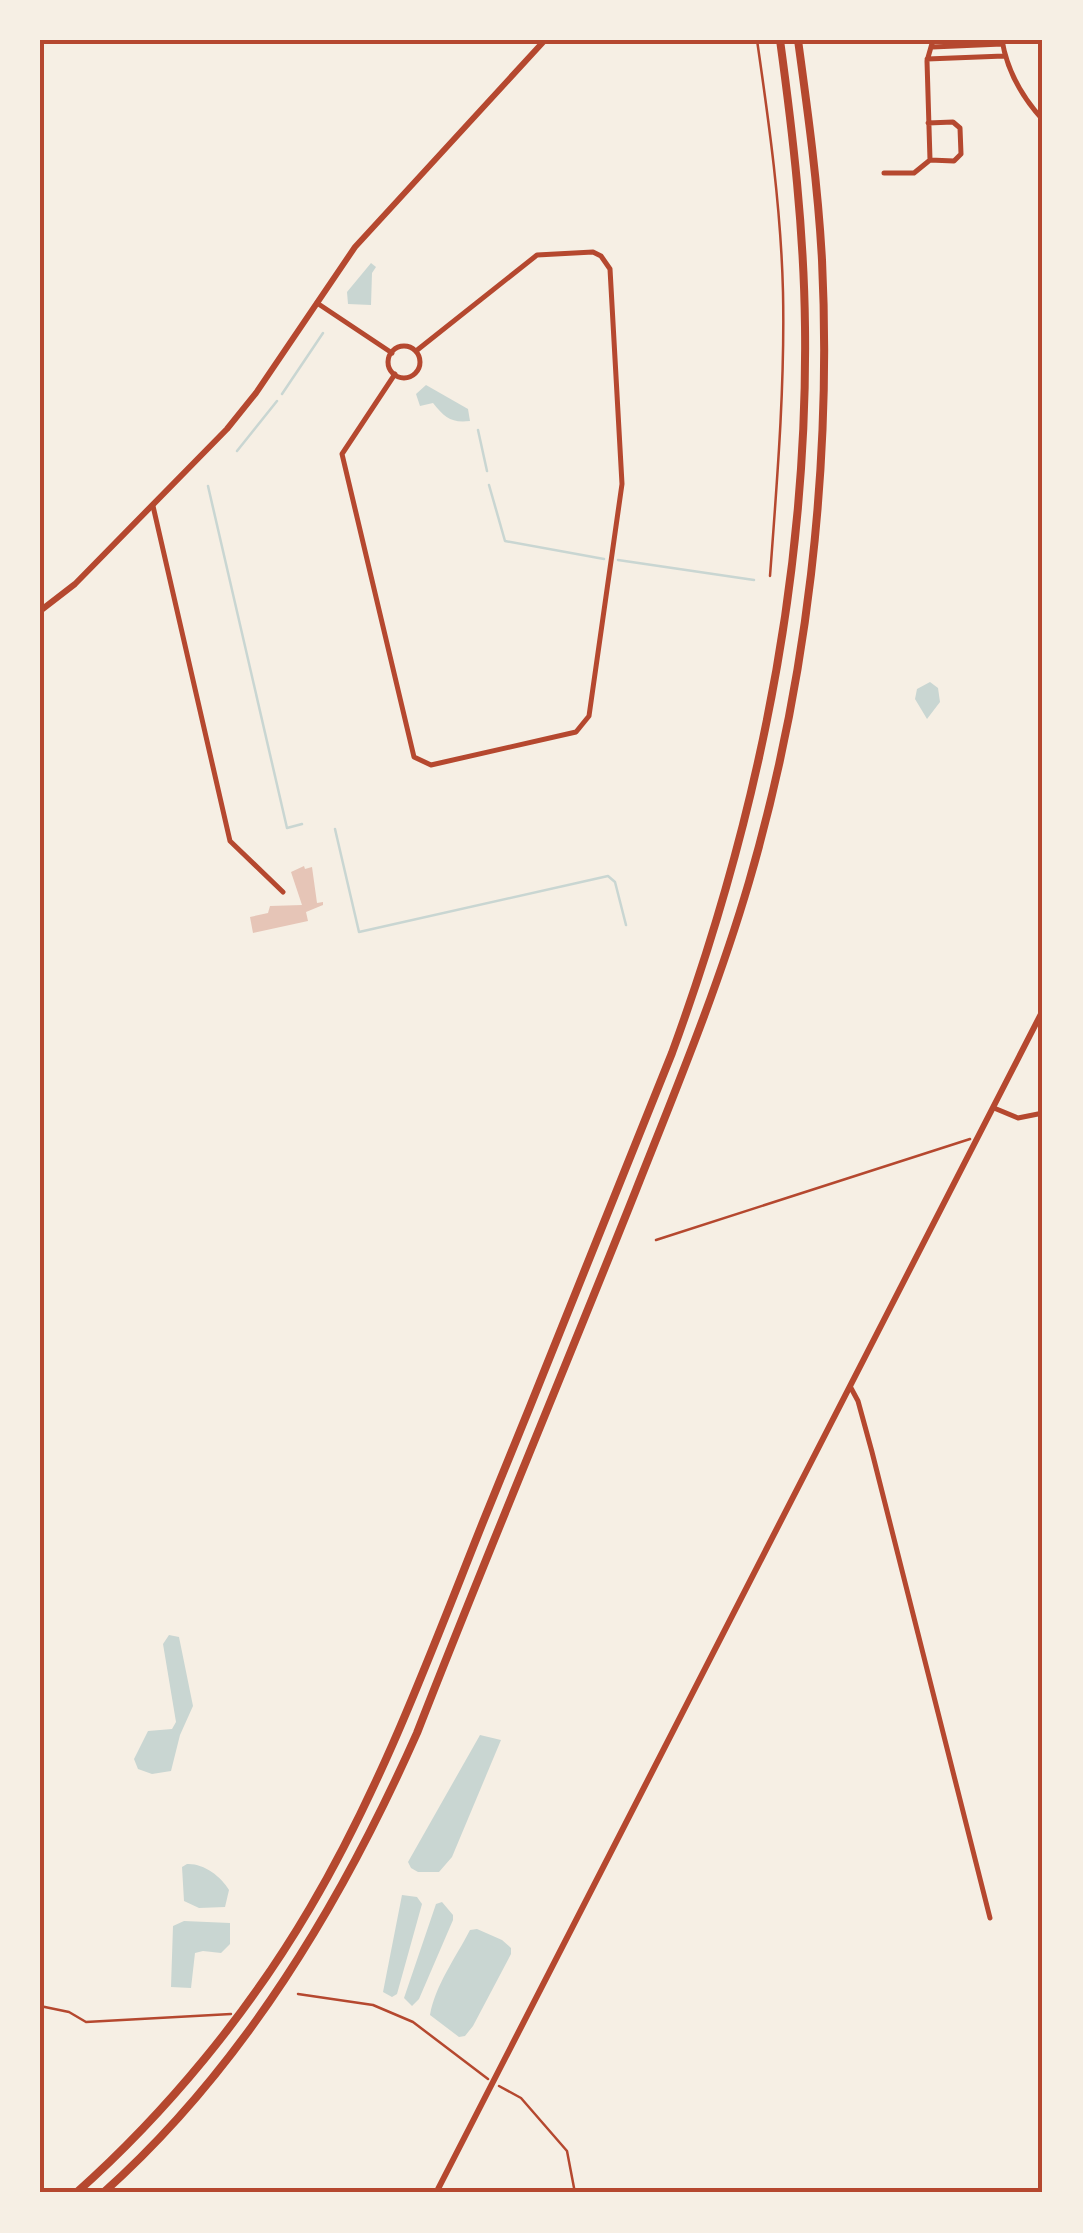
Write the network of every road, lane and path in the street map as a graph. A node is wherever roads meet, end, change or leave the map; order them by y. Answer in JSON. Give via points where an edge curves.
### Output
{"nodes":[{"id":1,"x":544,"y":40,"type":"edge"},
{"id":2,"x":758,"y":40,"type":"edge"},
{"id":3,"x":780,"y":40,"type":"edge"},
{"id":4,"x":798,"y":40,"type":"edge"},
{"id":5,"x":1002,"y":42,"type":"edge"},
{"id":6,"x":933,"y":43,"type":"edge"},
{"id":7,"x":1004,"y":56,"type":"junction"},
{"id":8,"x":927,"y":59,"type":"junction"},
{"id":9,"x":1043,"y":120,"type":"edge"},
{"id":10,"x":928,"y":124,"type":"junction"},
{"id":11,"x":930,"y":160,"type":"junction"},
{"id":12,"x":884,"y":173,"type":"dead end"},
{"id":13,"x":317,"y":303,"type":"junction"},
{"id":14,"x":416,"y":352,"type":"junction"},
{"id":15,"x":392,"y":353,"type":"junction"},
{"id":16,"x":395,"y":374,"type":"junction"},
{"id":17,"x":152,"y":503,"type":"junction"},
{"id":18,"x":770,"y":576,"type":"dead end"},
{"id":19,"x":40,"y":611,"type":"edge"},
{"id":20,"x":284,"y":892,"type":"dead end"},
{"id":21,"x":1043,"y":1010,"type":"edge"},
{"id":22,"x":994,"y":1108,"type":"junction"},
{"id":23,"x":1043,"y":1113,"type":"edge"},
{"id":24,"x":980,"y":1136,"type":"junction"},
{"id":25,"x":656,"y":1240,"type":"dead end"},
{"id":26,"x":851,"y":1388,"type":"junction"},
{"id":27,"x":990,"y":1918,"type":"dead end"},
{"id":28,"x":298,"y":1994,"type":"dead end"},
{"id":29,"x":40,"y":2006,"type":"edge"},
{"id":30,"x":238,"y":2014,"type":"junction"},
{"id":31,"x":492,"y":2082,"type":"junction"},
{"id":32,"x":76,"y":2193,"type":"edge"},
{"id":33,"x":103,"y":2193,"type":"edge"},
{"id":34,"x":436,"y":2193,"type":"edge"},
{"id":35,"x":575,"y":2193,"type":"edge"}],
"edges":[{"from":1,"to":13,"type":"street","via":[[380,218]]},
{"from":2,"to":18,"type":"path","via":[[783,290]]},
{"from":3,"to":30,"type":"highway","via":[[804,264],[803,452],[777,680],[735,862],[672,1053],[394,1742],[310,1909]]},
{"from":4,"to":33,"type":"highway","via":[[822,263],[816,507],[788,715],[736,920],[593,1300],[375,1825],[270,2000],[192,2100]]},
{"from":5,"to":6,"type":"street"},
{"from":5,"to":7,"type":"street"},
{"from":6,"to":8,"type":"street"},
{"from":7,"to":8,"type":"street"},
{"from":7,"to":9,"type":"street"},
{"from":8,"to":10,"type":"street"},
{"from":10,"to":11,"type":"street"},
{"from":10,"to":11,"type":"street","via":[[953,122],[960,128],[961,154],[954,161]]},
{"from":11,"to":12,"type":"street","via":[[914,173]]},
{"from":13,"to":15,"type":"street"},
{"from":13,"to":17,"type":"street","via":[[227,429]]},
{"from":14,"to":15,"type":"street","via":[[405,346]]},
{"from":14,"to":16,"type":"street","via":[[415,374]]},
{"from":14,"to":16,"type":"street","via":[[537,254],[592,252],[610,269],[622,484],[588,716],[576,732],[431,764],[414,757],[342,454]]},
{"from":15,"to":16,"type":"street"},
{"from":17,"to":19,"type":"street"},
{"from":17,"to":20,"type":"street","via":[[230,841]]},
{"from":21,"to":22,"type":"street"},
{"from":22,"to":23,"type":"street","via":[[1018,1118]]},
{"from":22,"to":24,"type":"street"},
{"from":24,"to":25,"type":"path"},
{"from":24,"to":26,"type":"street"},
{"from":26,"to":27,"type":"street"},
{"from":26,"to":31,"type":"street"},
{"from":28,"to":31,"type":"path","via":[[373,2005],[413,2022]]},
{"from":29,"to":30,"type":"path","via":[[86,2022]]},
{"from":30,"to":32,"type":"highway","via":[[176,2090]]},
{"from":31,"to":34,"type":"street"},
{"from":31,"to":35,"type":"path","via":[[521,2098],[568,2151]]}]}
